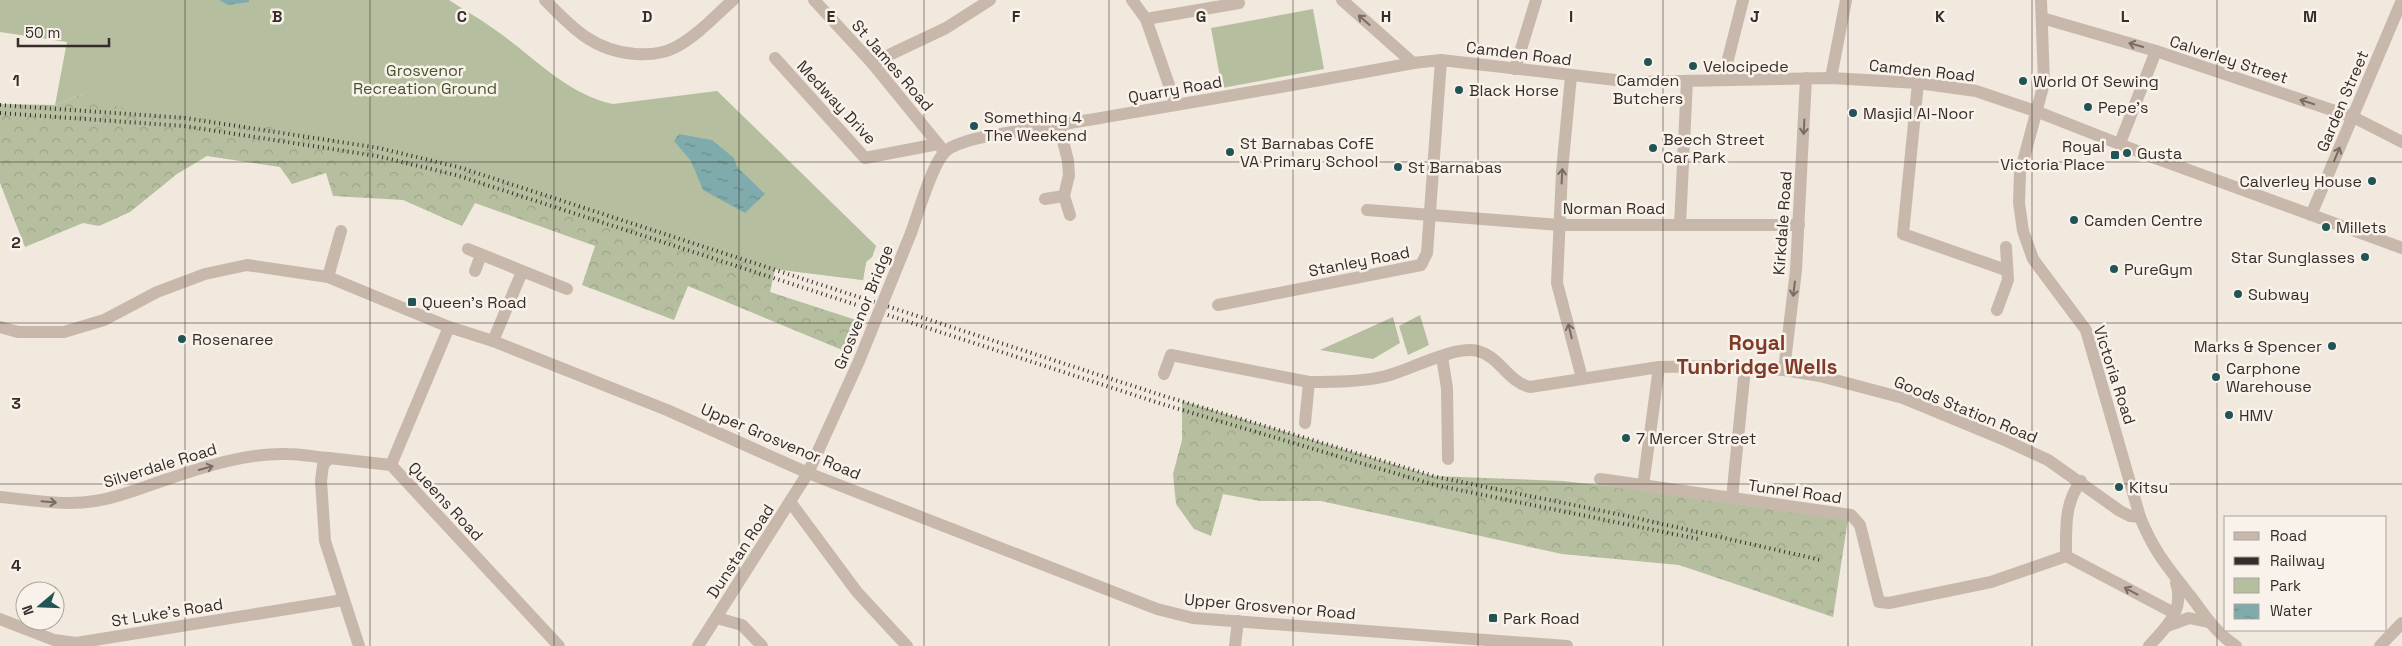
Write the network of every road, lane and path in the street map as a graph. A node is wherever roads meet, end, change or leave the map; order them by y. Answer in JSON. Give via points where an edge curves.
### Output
{"nodes":[{"id":1,"x":733,"y":0,"type":"edge"},
{"id":2,"x":814,"y":0,"type":"edge"},
{"id":3,"x":990,"y":0,"type":"edge"},
{"id":4,"x":1132,"y":0,"type":"edge"},
{"id":5,"x":1342,"y":0,"type":"edge"},
{"id":6,"x":1536,"y":0,"type":"edge"},
{"id":7,"x":1743,"y":0,"type":"edge"},
{"id":8,"x":1846,"y":0,"type":"edge"},
{"id":9,"x":2041,"y":0,"type":"edge"},
{"id":10,"x":2402,"y":0,"type":"edge"},
{"id":11,"x":550,"y":1,"type":"edge"},
{"id":12,"x":1214,"y":3,"type":"edge"},
{"id":13,"x":1239,"y":3,"type":"dead end"},
{"id":14,"x":2042,"y":18,"type":"junction"},
{"id":15,"x":1146,"y":19,"type":"junction"},
{"id":16,"x":2156,"y":51,"type":"junction"},
{"id":17,"x":775,"y":58,"type":"dead end"},
{"id":18,"x":1441,"y":60,"type":"junction"},
{"id":19,"x":872,"y":63,"type":"junction"},
{"id":20,"x":1413,"y":63,"type":"junction"},
{"id":21,"x":1515,"y":68,"type":"junction"},
{"id":22,"x":1571,"y":76,"type":"junction"},
{"id":23,"x":1806,"y":78,"type":"junction"},
{"id":24,"x":1831,"y":78,"type":"junction"},
{"id":25,"x":1723,"y":79,"type":"junction"},
{"id":26,"x":1688,"y":80,"type":"junction"},
{"id":27,"x":1918,"y":83,"type":"junction"},
{"id":28,"x":1176,"y":105,"type":"junction"},
{"id":29,"x":2038,"y":112,"type":"junction"},
{"id":30,"x":2353,"y":117,"type":"junction"},
{"id":31,"x":1059,"y":125,"type":"junction"},
{"id":32,"x":2402,"y":142,"type":"edge"},
{"id":33,"x":2120,"y":143,"type":"junction"},
{"id":34,"x":942,"y":148,"type":"junction"},
{"id":35,"x":1064,"y":196,"type":"junction"},
{"id":36,"x":1044,"y":199,"type":"dead end"},
{"id":37,"x":1367,"y":210,"type":"dead end"},
{"id":38,"x":1429,"y":215,"type":"junction"},
{"id":39,"x":2311,"y":215,"type":"junction"},
{"id":40,"x":1070,"y":216,"type":"dead end"},
{"id":41,"x":1560,"y":225,"type":"junction"},
{"id":42,"x":1680,"y":225,"type":"junction"},
{"id":43,"x":1799,"y":225,"type":"junction"},
{"id":44,"x":341,"y":231,"type":"dead end"},
{"id":45,"x":2006,"y":246,"type":"dead end"},
{"id":46,"x":2402,"y":248,"type":"edge"},
{"id":47,"x":468,"y":249,"type":"dead end"},
{"id":48,"x":481,"y":255,"type":"junction"},
{"id":49,"x":2006,"y":270,"type":"junction"},
{"id":50,"x":475,"y":272,"type":"dead end"},
{"id":51,"x":522,"y":272,"type":"junction"},
{"id":52,"x":328,"y":277,"type":"junction"},
{"id":53,"x":567,"y":289,"type":"dead end"},
{"id":54,"x":1218,"y":305,"type":"dead end"},
{"id":55,"x":1997,"y":310,"type":"dead end"},
{"id":56,"x":0,"y":327,"type":"edge"},
{"id":57,"x":449,"y":327,"type":"junction"},
{"id":58,"x":493,"y":341,"type":"junction"},
{"id":59,"x":1442,"y":357,"type":"junction"},
{"id":60,"x":1659,"y":367,"type":"junction"},
{"id":61,"x":1745,"y":368,"type":"junction"},
{"id":62,"x":1784,"y":370,"type":"junction"},
{"id":63,"x":1164,"y":374,"type":"dead end"},
{"id":64,"x":1582,"y":378,"type":"junction"},
{"id":65,"x":1309,"y":382,"type":"junction"},
{"id":66,"x":1305,"y":423,"type":"dead end"},
{"id":67,"x":329,"y":458,"type":"junction"},
{"id":68,"x":1448,"y":459,"type":"dead end"},
{"id":69,"x":391,"y":465,"type":"junction"},
{"id":70,"x":808,"y":473,"type":"junction"},
{"id":71,"x":1600,"y":479,"type":"dead end"},
{"id":72,"x":2081,"y":482,"type":"junction"},
{"id":73,"x":1643,"y":486,"type":"junction"},
{"id":74,"x":0,"y":497,"type":"edge"},
{"id":75,"x":1732,"y":498,"type":"junction"},
{"id":76,"x":791,"y":503,"type":"junction"},
{"id":77,"x":2140,"y":517,"type":"junction"},
{"id":78,"x":2066,"y":556,"type":"junction"},
{"id":79,"x":2175,"y":578,"type":"junction"},
{"id":80,"x":343,"y":600,"type":"junction"},
{"id":81,"x":2174,"y":613,"type":"junction"},
{"id":82,"x":717,"y":618,"type":"junction"},
{"id":83,"x":0,"y":619,"type":"edge"},
{"id":84,"x":1238,"y":621,"type":"junction"},
{"id":85,"x":2208,"y":622,"type":"junction"},
{"id":86,"x":2402,"y":624,"type":"edge"},
{"id":87,"x":2167,"y":626,"type":"junction"},
{"id":88,"x":1444,"y":642,"type":"edge"},
{"id":89,"x":359,"y":646,"type":"edge"},
{"id":90,"x":559,"y":646,"type":"edge"},
{"id":91,"x":698,"y":646,"type":"edge"},
{"id":92,"x":762,"y":646,"type":"edge"},
{"id":93,"x":907,"y":646,"type":"edge"},
{"id":94,"x":1235,"y":646,"type":"edge"},
{"id":95,"x":1566,"y":646,"type":"edge"},
{"id":96,"x":2149,"y":646,"type":"edge"},
{"id":97,"x":2236,"y":646,"type":"edge"},
{"id":98,"x":2380,"y":646,"type":"edge"}],
"edges":[{"from":1,"to":11,"type":"street","via":[[687,40],[659,53],[645,54],[615,52],[589,41]]},
{"from":2,"to":19,"type":"street","name":"St James Road"},
{"from":3,"to":19,"type":"street","via":[[946,28]]},
{"from":4,"to":15,"type":"street"},
{"from":20,"to":5,"type":"street","one_way":true},
{"from":6,"to":21,"type":"street"},
{"from":7,"to":25,"type":"street"},
{"from":8,"to":24,"type":"street"},
{"from":9,"to":14,"type":"street","name":"Victoria Road"},
{"from":10,"to":30,"type":"street","name":"Garden Street"},
{"from":12,"to":13,"type":"street"},
{"from":12,"to":15,"type":"street"},
{"from":16,"to":14,"type":"street","name":"Calverley Street","one_way":true},
{"from":14,"to":29,"type":"street","name":"Victoria Road","via":[[2044,83]]},
{"from":15,"to":28,"type":"street"},
{"from":30,"to":16,"type":"street","name":"Calverley Street","one_way":true},
{"from":16,"to":33,"type":"street"},
{"from":17,"to":34,"type":"street","name":"Medway Drive","via":[[865,158]]},
{"from":18,"to":20,"type":"street","name":"Camden Road"},
{"from":18,"to":21,"type":"street","name":"Camden Road"},
{"from":18,"to":38,"type":"street","name":"Stanley Road"},
{"from":19,"to":34,"type":"street","name":"St James Road"},
{"from":20,"to":28,"type":"street","name":"Quarry Road"},
{"from":21,"to":22,"type":"street","name":"Camden Road"},
{"from":22,"to":26,"type":"street","name":"Camden Road","via":[[1633,82]]},
{"from":41,"to":22,"type":"street","one_way":true},
{"from":23,"to":24,"type":"street","name":"Camden Road"},
{"from":23,"to":25,"type":"street","name":"Camden Road"},
{"from":23,"to":43,"type":"street","name":"Kirkdale Road","one_way":true},
{"from":24,"to":27,"type":"street","name":"Camden Road"},
{"from":25,"to":26,"type":"street","name":"Camden Road"},
{"from":26,"to":42,"type":"street"},
{"from":27,"to":29,"type":"street","name":"Camden Road","via":[[1976,91]]},
{"from":27,"to":49,"type":"street","via":[[1903,234]]},
{"from":28,"to":31,"type":"street","name":"Quarry Road"},
{"from":29,"to":33,"type":"street","name":"Camden Road"},
{"from":29,"to":77,"type":"street","name":"Victoria Road","via":[[2020,174],[2019,203],[2023,231],[2033,259],[2086,330]]},
{"from":30,"to":32,"type":"street","name":"Calverley Street"},
{"from":39,"to":30,"type":"street","name":"Garden Street","one_way":true},
{"from":31,"to":34,"type":"street","name":"Quarry Road"},
{"from":31,"to":35,"type":"street","via":[[1069,175]]},
{"from":33,"to":39,"type":"street","name":"Camden Road"},
{"from":34,"to":70,"type":"street","name":"Grosvenor Bridge","bridge":true,"via":[[859,361]]},
{"from":35,"to":36,"type":"street"},
{"from":35,"to":40,"type":"street"},
{"from":37,"to":38,"type":"street","name":"Norman Road"},
{"from":38,"to":41,"type":"street","name":"Norman Road"},
{"from":38,"to":54,"type":"street","name":"Stanley Road","via":[[1427,253],[1421,264]]},
{"from":39,"to":46,"type":"street","name":"Camden Road"},
{"from":41,"to":42,"type":"street","name":"Norman Road"},
{"from":64,"to":41,"type":"street","one_way":true,"via":[[1557,283]]},
{"from":42,"to":43,"type":"street","name":"Norman Road"},
{"from":43,"to":62,"type":"street","name":"Kirkdale Road","one_way":true},
{"from":44,"to":52,"type":"street"},
{"from":45,"to":49,"type":"street"},
{"from":47,"to":48,"type":"street"},
{"from":48,"to":50,"type":"street"},
{"from":48,"to":51,"type":"street"},
{"from":49,"to":55,"type":"street","via":[[2008,280]]},
{"from":51,"to":53,"type":"street"},
{"from":51,"to":58,"type":"street"},
{"from":52,"to":56,"type":"street","name":"Upper Grosvenor Road","via":[[247,265],[205,274],[157,292],[104,320],[64,332],[18,332]]},
{"from":52,"to":57,"type":"street","name":"Upper Grosvenor Road"},
{"from":57,"to":58,"type":"street","name":"Upper Grosvenor Road"},
{"from":57,"to":69,"type":"street","name":"Queens Road"},
{"from":58,"to":70,"type":"street","name":"Upper Grosvenor Road","via":[[667,410]]},
{"from":59,"to":64,"type":"street","name":"Goods Station Road","via":[[1456,350],[1477,350],[1493,357],[1520,385],[1542,386]]},
{"from":59,"to":65,"type":"street","name":"Goods Station Road","via":[[1385,376]]},
{"from":59,"to":68,"type":"street","via":[[1447,388]]},
{"from":60,"to":61,"type":"street","name":"Goods Station Road"},
{"from":60,"to":64,"type":"street","name":"Goods Station Road"},
{"from":60,"to":73,"type":"street"},
{"from":61,"to":62,"type":"street","name":"Goods Station Road"},
{"from":61,"to":75,"type":"street"},
{"from":62,"to":72,"type":"street","name":"Goods Station Road","via":[[1903,398],[2048,460]]},
{"from":63,"to":65,"type":"street","name":"Goods Station Road","via":[[1172,355]]},
{"from":65,"to":66,"type":"street"},
{"from":67,"to":69,"type":"street","name":"Silverdale Road"},
{"from":74,"to":67,"type":"street","name":"Silverdale Road","one_way":true,"via":[[64,503],[93,502],[124,496],[234,460],[289,454]]},
{"from":67,"to":80,"type":"street","via":[[323,465],[321,480],[325,541]]},
{"from":69,"to":90,"type":"street","name":"Queens Road"},
{"from":70,"to":76,"type":"street","name":"Dunstan Road"},
{"from":70,"to":84,"type":"street","name":"Upper Grosvenor Road","via":[[1157,609],[1193,618]]},
{"from":71,"to":73,"type":"street","name":"Tunnel Road"},
{"from":72,"to":77,"type":"street","name":"Goods Station Road","via":[[2120,511]]},
{"from":72,"to":78,"type":"street","via":[[2072,493],[2066,518]]},
{"from":73,"to":75,"type":"street","name":"Tunnel Road"},
{"from":75,"to":78,"type":"street","name":"Tunnel Road","via":[[1851,515],[1860,525],[1879,602],[1889,603],[1991,582]]},
{"from":76,"to":82,"type":"street","name":"Dunstan Road"},
{"from":76,"to":93,"type":"street","via":[[857,592]]},
{"from":77,"to":79,"type":"street","via":[[2151,544]]},
{"from":81,"to":78,"type":"street","one_way":true},
{"from":79,"to":81,"type":"street","via":[[2180,596]]},
{"from":79,"to":85,"type":"street"},
{"from":80,"to":83,"type":"street","name":"St Luke's Road","via":[[76,643],[54,640]]},
{"from":80,"to":89,"type":"street"},
{"from":81,"to":87,"type":"street"},
{"from":82,"to":91,"type":"street","name":"Dunstan Road"},
{"from":82,"to":92,"type":"street","via":[[742,625]]},
{"from":84,"to":88,"type":"street","name":"Upper Grosvenor Road"},
{"from":84,"to":94,"type":"street"},
{"from":85,"to":87,"type":"street","via":[[2190,618]]},
{"from":85,"to":97,"type":"street"},
{"from":86,"to":98,"type":"street"},
{"from":87,"to":96,"type":"street"},
{"from":88,"to":95,"type":"street","name":"Upper Grosvenor Road"}]}
